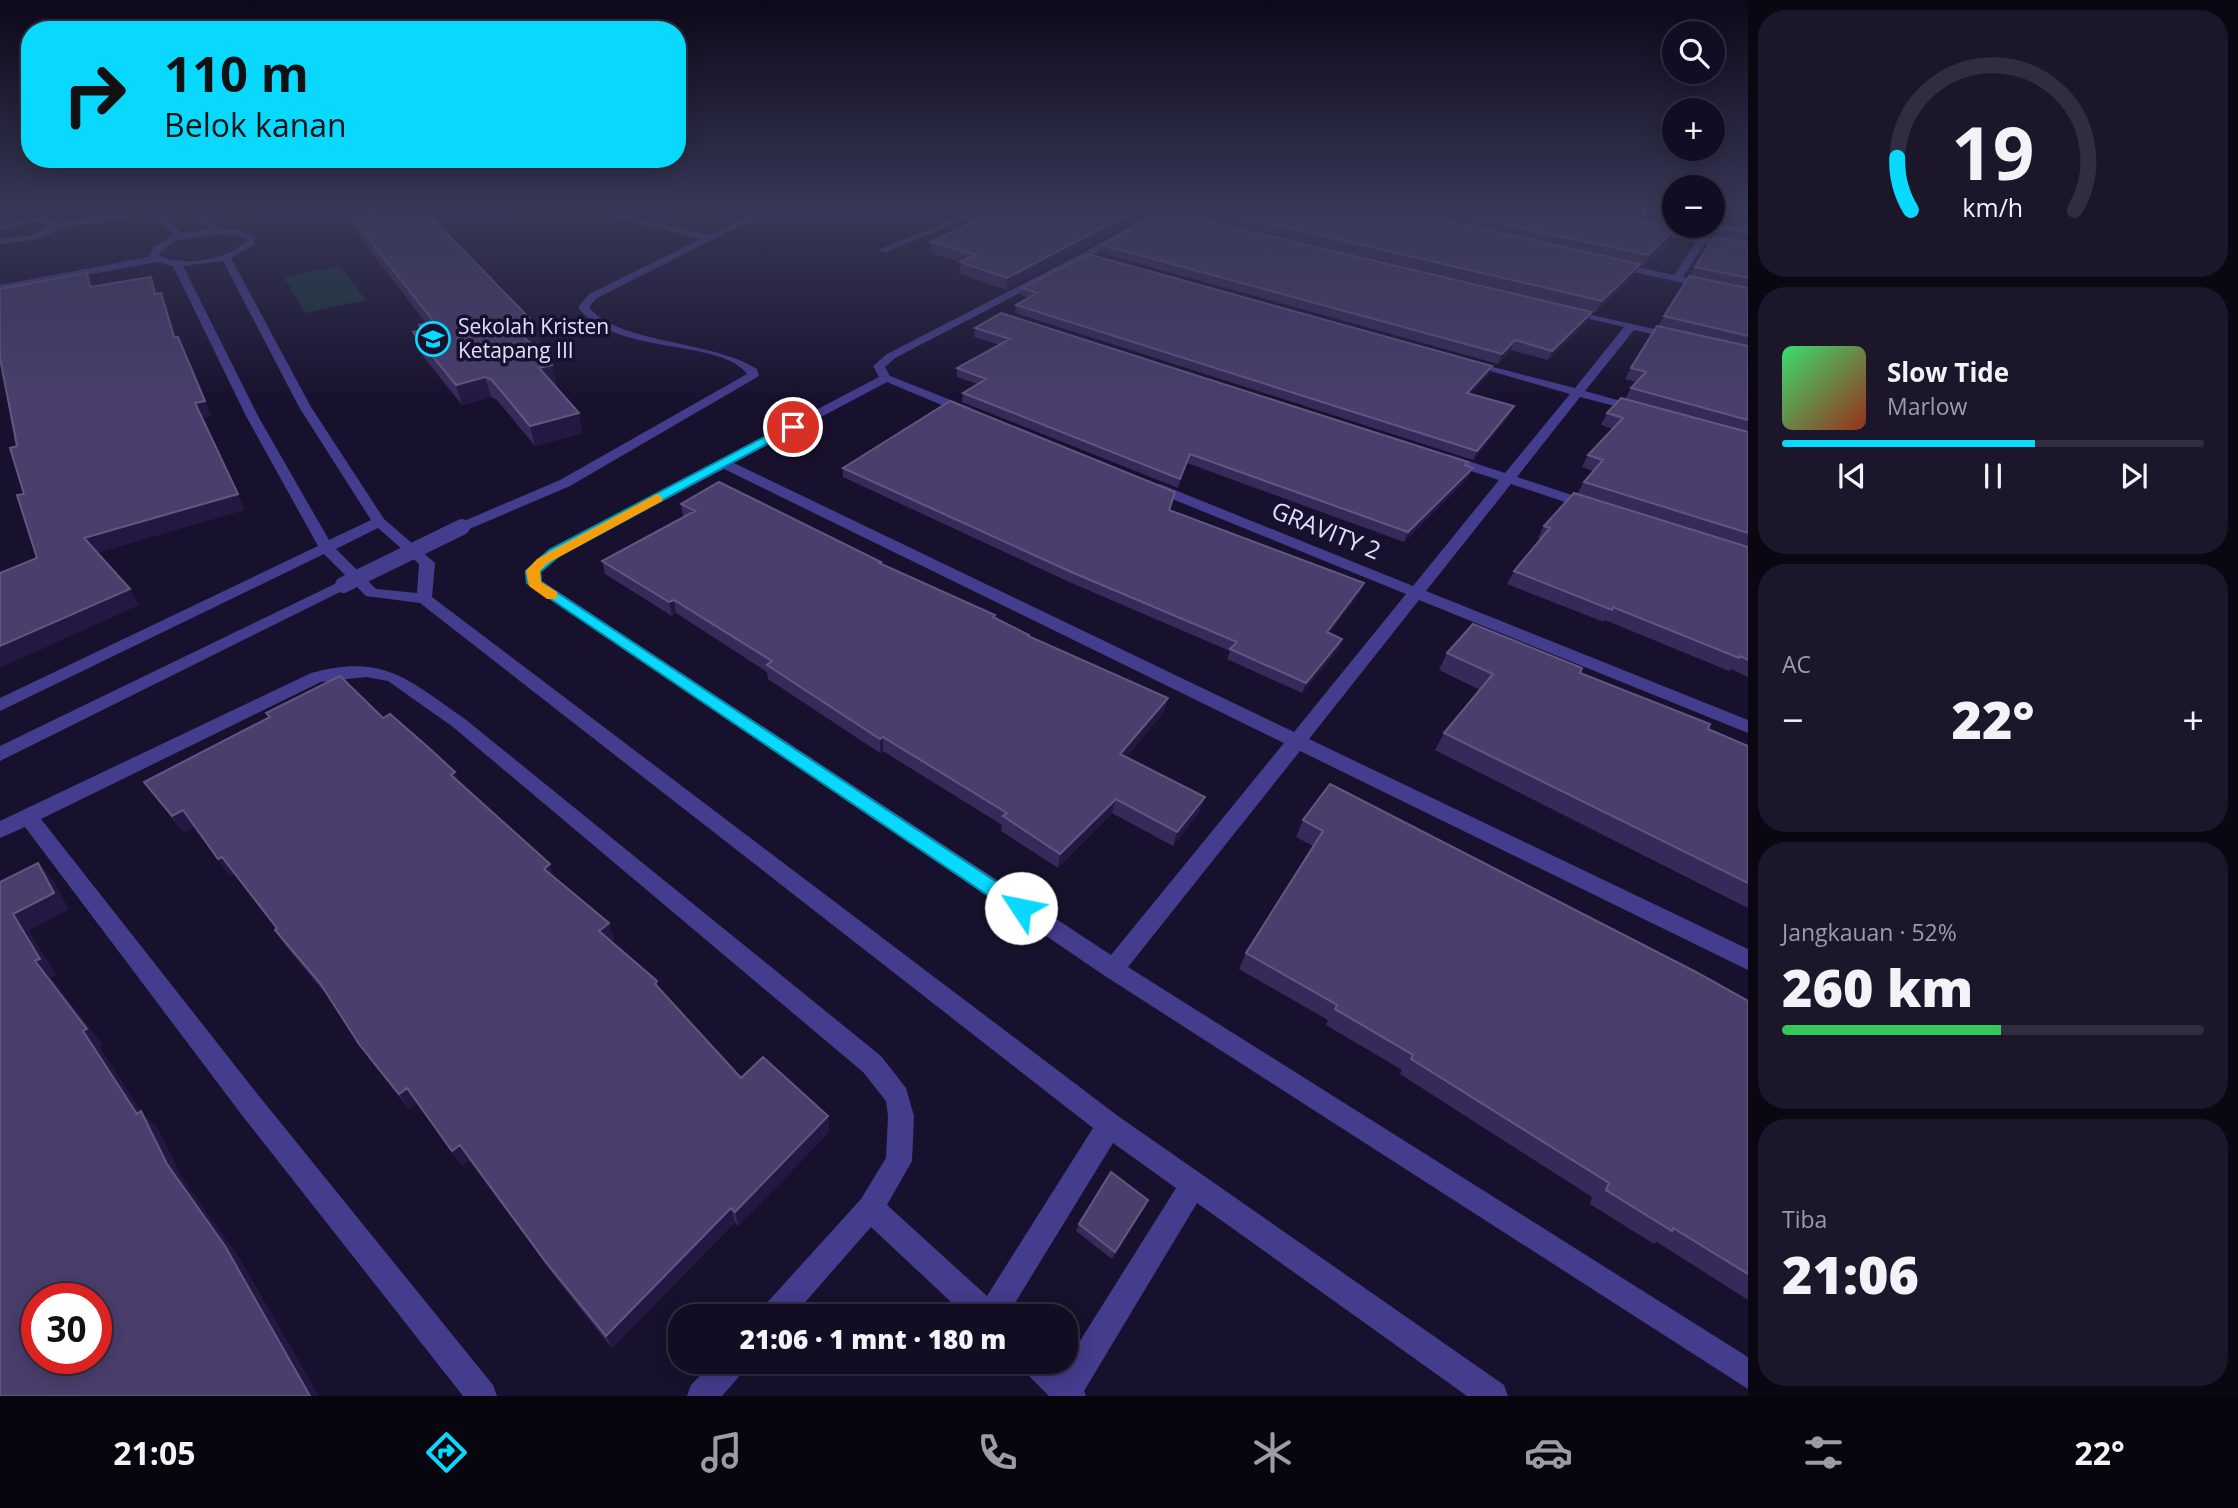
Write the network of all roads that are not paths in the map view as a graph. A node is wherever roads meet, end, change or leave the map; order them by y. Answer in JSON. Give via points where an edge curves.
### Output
{"nodes":[{"id":1,"x":39,"y":273,"type":"edge"},
{"id":2,"x":72,"y":273,"type":"edge"},
{"id":3,"x":182,"y":273,"type":"edge"},
{"id":4,"x":234,"y":273,"type":"edge"},
{"id":5,"x":640,"y":273,"type":"edge"},
{"id":6,"x":1049,"y":273,"type":"edge"},
{"id":7,"x":1651,"y":273,"type":"edge"},
{"id":8,"x":1681,"y":273,"type":"edge"},
{"id":9,"x":0,"y":279,"type":"edge"},
{"id":10,"x":1677,"y":279,"type":"junction"},
{"id":11,"x":0,"y":288,"type":"edge"},
{"id":12,"x":1748,"y":295,"type":"edge"},
{"id":13,"x":979,"y":308,"type":"junction"},
{"id":14,"x":1563,"y":310,"type":"edge"},
{"id":15,"x":1006,"y":316,"type":"edge"},
{"id":16,"x":1630,"y":326,"type":"junction"},
{"id":17,"x":1683,"y":339,"type":"edge"},
{"id":18,"x":1458,"y":359,"type":"edge"},
{"id":19,"x":886,"y":378,"type":"junction"},
{"id":20,"x":1577,"y":393,"type":"junction"},
{"id":21,"x":1656,"y":414,"type":"edge"},
{"id":22,"x":976,"y":415,"type":"edge"},
{"id":23,"x":1429,"y":453,"type":"edge"},
{"id":24,"x":723,"y":463,"type":"junction"},
{"id":25,"x":1508,"y":479,"type":"junction"},
{"id":26,"x":1144,"y":483,"type":"edge"},
{"id":27,"x":1609,"y":511,"type":"edge"},
{"id":28,"x":379,"y":522,"type":"junction"},
{"id":29,"x":326,"y":547,"type":"junction"},
{"id":30,"x":1416,"y":592,"type":"junction"},
{"id":31,"x":424,"y":599,"type":"junction"},
{"id":32,"x":0,"y":705,"type":"edge"},
{"id":33,"x":1748,"y":727,"type":"edge"},
{"id":34,"x":1297,"y":741,"type":"junction"},
{"id":35,"x":0,"y":754,"type":"edge"},
{"id":36,"x":28,"y":816,"type":"junction"},
{"id":37,"x":0,"y":830,"type":"edge"},
{"id":38,"x":1748,"y":960,"type":"edge"},
{"id":39,"x":1113,"y":969,"type":"junction"},
{"id":40,"x":1109,"y":1125,"type":"junction"},
{"id":41,"x":1193,"y":1185,"type":"junction"},
{"id":42,"x":870,"y":1208,"type":"junction"},
{"id":43,"x":785,"y":1304,"type":"edge"},
{"id":44,"x":976,"y":1304,"type":"edge"},
{"id":45,"x":997,"y":1304,"type":"edge"},
{"id":46,"x":722,"y":1374,"type":"edge"},
{"id":47,"x":1048,"y":1374,"type":"edge"},
{"id":48,"x":1748,"y":1374,"type":"edge"},
{"id":49,"x":1069,"y":1394,"type":"edge"},
{"id":50,"x":482,"y":1396,"type":"edge"},
{"id":51,"x":702,"y":1396,"type":"edge"},
{"id":52,"x":1493,"y":1396,"type":"edge"}],
"edges":[{"from":1,"to":9,"type":"street"},
{"from":2,"to":11,"type":"street"},
{"from":3,"to":29,"type":"street","via":[[252,416]]},
{"from":4,"to":28,"type":"street","via":[[304,407]]},
{"from":5,"to":35,"type":"street","bridge":true,"via":[[593,296],[584,310],[613,329],[715,353],[753,371],[753,376],[565,483],[463,527]]},
{"from":6,"to":13,"type":"street"},
{"from":7,"to":10,"type":"street"},
{"from":8,"to":10,"type":"street"},
{"from":10,"to":12,"type":"street"},
{"from":13,"to":15,"type":"street"},
{"from":13,"to":19,"type":"street","via":[[883,361],[880,372]]},
{"from":14,"to":16,"type":"street"},
{"from":16,"to":17,"type":"street"},
{"from":16,"to":20,"type":"street"},
{"from":18,"to":20,"type":"street"},
{"from":19,"to":22,"type":"street"},
{"from":19,"to":24,"type":"street"},
{"from":20,"to":21,"type":"street"},
{"from":20,"to":25,"type":"street"},
{"from":23,"to":25,"type":"street"},
{"from":24,"to":34,"type":"street"},
{"from":24,"to":39,"type":"street","via":[[554,553],[533,571],[534,583]]},
{"from":25,"to":27,"type":"street"},
{"from":25,"to":30,"type":"street"},
{"from":26,"to":30,"type":"street","name":"GRAVITY 2"},
{"from":28,"to":29,"type":"street"},
{"from":28,"to":31,"type":"street","via":[[427,563]]},
{"from":29,"to":31,"type":"street","via":[[372,593]]},
{"from":29,"to":32,"type":"street"},
{"from":30,"to":33,"type":"street","name":"GRAVITY 2"},
{"from":30,"to":34,"type":"street"},
{"from":31,"to":40,"type":"street"},
{"from":34,"to":38,"type":"street"},
{"from":34,"to":39,"type":"street"},
{"from":36,"to":37,"type":"street"},
{"from":36,"to":42,"type":"street","via":[[317,677],[366,671],[393,677],[459,723],[872,1064],[897,1096],[901,1116],[899,1161]]},
{"from":36,"to":50,"type":"street"},
{"from":39,"to":48,"type":"street"},
{"from":40,"to":41,"type":"street"},
{"from":40,"to":45,"type":"street"},
{"from":41,"to":49,"type":"street"},
{"from":41,"to":52,"type":"street"},
{"from":42,"to":43,"type":"street"},
{"from":42,"to":44,"type":"street"},
{"from":46,"to":51,"type":"street"},
{"from":47,"to":49,"type":"street"}]}
